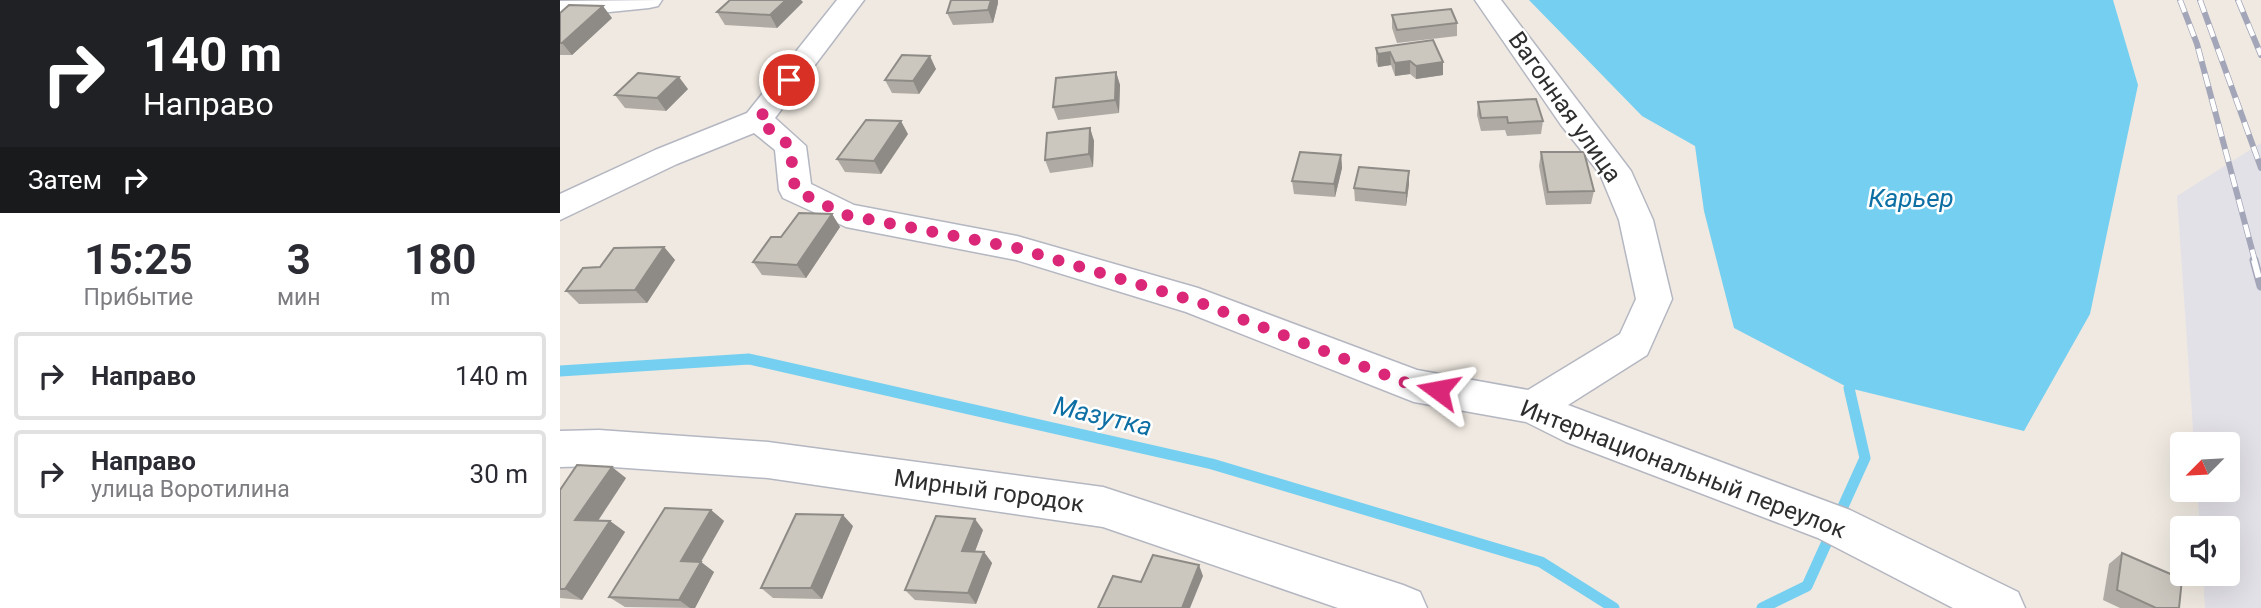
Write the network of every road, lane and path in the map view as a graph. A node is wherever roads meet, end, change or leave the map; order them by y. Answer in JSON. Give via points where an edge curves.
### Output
{"nodes":[{"id":1,"x":649,"y":0,"type":"edge"},
{"id":2,"x":851,"y":0,"type":"edge"},
{"id":3,"x":1488,"y":0,"type":"edge"},
{"id":4,"x":560,"y":9,"type":"edge"},
{"id":5,"x":758,"y":120,"type":"junction"},
{"id":6,"x":560,"y":208,"type":"edge"},
{"id":7,"x":1533,"y":407,"type":"junction"},
{"id":8,"x":560,"y":449,"type":"edge"},
{"id":9,"x":1403,"y":608,"type":"edge"},
{"id":10,"x":2001,"y":608,"type":"edge"}],
"edges":[{"from":1,"to":4,"type":"street"},
{"from":2,"to":5,"type":"street"},
{"from":3,"to":7,"type":"street","name":"Вагонная улица","via":[[1615,171],[1636,220],[1654,299],[1634,344]]},
{"from":5,"to":6,"type":"street","via":[[666,157]]},
{"from":5,"to":7,"type":"street","name":"Интернациональный переулок","via":[[790,146],[795,190],[846,215],[1017,248],[1198,302],[1414,386]]},
{"from":7,"to":10,"type":"street","name":"Интернациональный переулок","via":[[1581,430],[1835,524]]},
{"from":8,"to":9,"type":"street","name":"Мирный городок","via":[[768,460],[1103,507]]}]}
